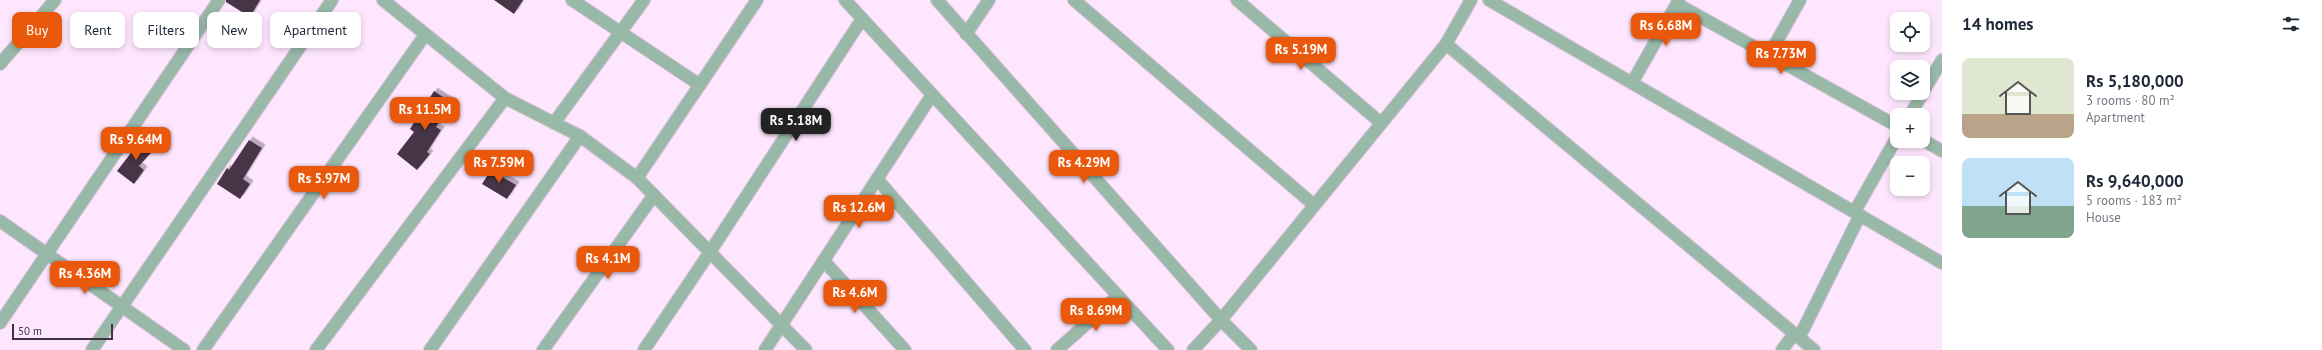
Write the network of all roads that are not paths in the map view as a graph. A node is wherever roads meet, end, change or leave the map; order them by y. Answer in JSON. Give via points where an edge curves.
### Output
{"nodes":[{"id":1,"x":55,"y":0,"type":"edge"},
{"id":2,"x":219,"y":0,"type":"edge"},
{"id":3,"x":332,"y":0,"type":"edge"},
{"id":4,"x":383,"y":0,"type":"edge"},
{"id":5,"x":572,"y":0,"type":"edge"},
{"id":6,"x":644,"y":0,"type":"edge"},
{"id":7,"x":757,"y":0,"type":"edge"},
{"id":8,"x":845,"y":0,"type":"edge"},
{"id":9,"x":937,"y":0,"type":"edge"},
{"id":10,"x":989,"y":0,"type":"edge"},
{"id":11,"x":1074,"y":0,"type":"edge"},
{"id":12,"x":1237,"y":0,"type":"edge"},
{"id":13,"x":1471,"y":0,"type":"edge"},
{"id":14,"x":1489,"y":0,"type":"edge"},
{"id":15,"x":1800,"y":0,"type":"edge"},
{"id":16,"x":1678,"y":2,"type":"edge"},
{"id":17,"x":862,"y":18,"type":"junction"},
{"id":18,"x":620,"y":33,"type":"junction"},
{"id":19,"x":966,"y":34,"type":"junction"},
{"id":20,"x":425,"y":36,"type":"junction"},
{"id":21,"x":1446,"y":44,"type":"junction"},
{"id":22,"x":1769,"y":55,"type":"junction"},
{"id":23,"x":1942,"y":60,"type":"edge"},
{"id":24,"x":0,"y":64,"type":"edge"},
{"id":25,"x":1930,"y":81,"type":"edge"},
{"id":26,"x":1632,"y":83,"type":"junction"},
{"id":27,"x":700,"y":85,"type":"junction"},
{"id":28,"x":932,"y":95,"type":"junction"},
{"id":29,"x":505,"y":98,"type":"junction"},
{"id":30,"x":1890,"y":122,"type":"edge"},
{"id":31,"x":554,"y":123,"type":"junction"},
{"id":32,"x":1381,"y":123,"type":"junction"},
{"id":33,"x":580,"y":136,"type":"junction"},
{"id":34,"x":1930,"y":144,"type":"edge"},
{"id":35,"x":1891,"y":148,"type":"edge"},
{"id":36,"x":1942,"y":151,"type":"edge"},
{"id":37,"x":637,"y":178,"type":"junction"},
{"id":38,"x":877,"y":179,"type":"junction"},
{"id":39,"x":654,"y":195,"type":"junction"},
{"id":40,"x":1314,"y":206,"type":"junction"},
{"id":41,"x":1858,"y":213,"type":"junction"},
{"id":42,"x":0,"y":221,"type":"edge"},
{"id":43,"x":710,"y":252,"type":"junction"},
{"id":44,"x":47,"y":254,"type":"junction"},
{"id":45,"x":824,"y":261,"type":"junction"},
{"id":46,"x":1942,"y":263,"type":"edge"},
{"id":47,"x":1118,"y":296,"type":"junction"},
{"id":48,"x":122,"y":306,"type":"junction"},
{"id":49,"x":1221,"y":320,"type":"junction"},
{"id":50,"x":0,"y":323,"type":"edge"},
{"id":51,"x":782,"y":325,"type":"junction"},
{"id":52,"x":1797,"y":336,"type":"junction"},
{"id":53,"x":92,"y":350,"type":"edge"},
{"id":54,"x":184,"y":350,"type":"edge"},
{"id":55,"x":203,"y":350,"type":"edge"},
{"id":56,"x":316,"y":350,"type":"edge"},
{"id":57,"x":430,"y":350,"type":"edge"},
{"id":58,"x":543,"y":350,"type":"edge"},
{"id":59,"x":644,"y":350,"type":"edge"},
{"id":60,"x":765,"y":350,"type":"edge"},
{"id":61,"x":806,"y":350,"type":"edge"},
{"id":62,"x":905,"y":350,"type":"edge"},
{"id":63,"x":1025,"y":350,"type":"edge"},
{"id":64,"x":1057,"y":350,"type":"edge"},
{"id":65,"x":1168,"y":350,"type":"edge"},
{"id":66,"x":1193,"y":350,"type":"edge"},
{"id":67,"x":1251,"y":350,"type":"edge"},
{"id":68,"x":1782,"y":350,"type":"edge"},
{"id":69,"x":1814,"y":350,"type":"edge"}],
"edges":[{"from":1,"to":24,"type":"street"},
{"from":2,"to":44,"type":"street"},
{"from":3,"to":48,"type":"street"},
{"from":4,"to":20,"type":"street"},
{"from":5,"to":18,"type":"street"},
{"from":6,"to":18,"type":"street"},
{"from":7,"to":27,"type":"street"},
{"from":8,"to":17,"type":"street"},
{"from":9,"to":19,"type":"street"},
{"from":10,"to":19,"type":"street"},
{"from":11,"to":40,"type":"street"},
{"from":12,"to":32,"type":"street"},
{"from":13,"to":21,"type":"street"},
{"from":14,"to":26,"type":"street"},
{"from":15,"to":22,"type":"street"},
{"from":16,"to":22,"type":"street"},
{"from":16,"to":26,"type":"street"},
{"from":17,"to":28,"type":"street"},
{"from":17,"to":43,"type":"street"},
{"from":18,"to":27,"type":"street"},
{"from":18,"to":31,"type":"street"},
{"from":19,"to":49,"type":"street"},
{"from":20,"to":29,"type":"street"},
{"from":20,"to":55,"type":"street"},
{"from":21,"to":32,"type":"street"},
{"from":21,"to":52,"type":"street"},
{"from":22,"to":30,"type":"street"},
{"from":23,"to":25,"type":"street"},
{"from":26,"to":41,"type":"street"},
{"from":27,"to":37,"type":"street"},
{"from":28,"to":38,"type":"street"},
{"from":28,"to":47,"type":"street"},
{"from":29,"to":31,"type":"street"},
{"from":29,"to":56,"type":"street"},
{"from":31,"to":33,"type":"street"},
{"from":32,"to":40,"type":"street"},
{"from":33,"to":37,"type":"street"},
{"from":33,"to":57,"type":"street"},
{"from":34,"to":36,"type":"street"},
{"from":35,"to":41,"type":"street"},
{"from":37,"to":39,"type":"street"},
{"from":38,"to":45,"type":"street"},
{"from":38,"to":63,"type":"street"},
{"from":39,"to":43,"type":"street"},
{"from":39,"to":58,"type":"street"},
{"from":40,"to":49,"type":"street"},
{"from":41,"to":46,"type":"street"},
{"from":41,"to":52,"type":"street"},
{"from":42,"to":44,"type":"street"},
{"from":43,"to":51,"type":"street"},
{"from":43,"to":59,"type":"street"},
{"from":44,"to":48,"type":"street"},
{"from":44,"to":50,"type":"street"},
{"from":45,"to":51,"type":"street"},
{"from":45,"to":62,"type":"street"},
{"from":47,"to":64,"type":"street"},
{"from":47,"to":65,"type":"street"},
{"from":48,"to":53,"type":"street"},
{"from":48,"to":54,"type":"street"},
{"from":49,"to":66,"type":"street"},
{"from":49,"to":67,"type":"street"},
{"from":51,"to":60,"type":"street"},
{"from":51,"to":61,"type":"street"},
{"from":52,"to":68,"type":"street"},
{"from":52,"to":69,"type":"street"}]}
